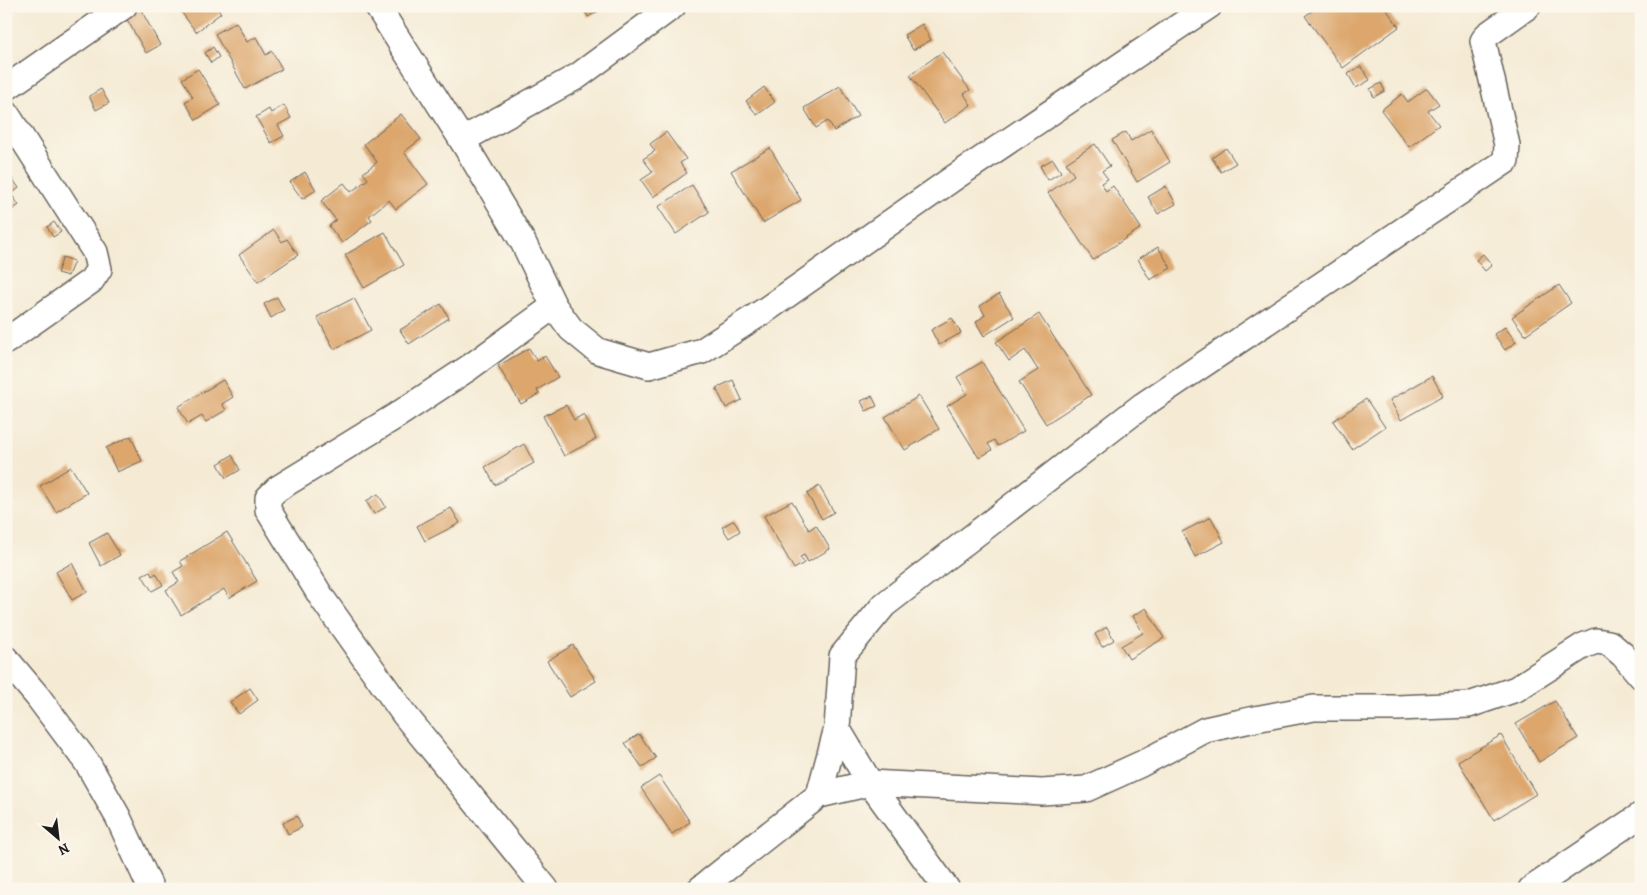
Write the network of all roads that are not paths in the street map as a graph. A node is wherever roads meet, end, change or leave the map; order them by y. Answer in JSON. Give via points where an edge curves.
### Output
{"nodes":[{"id":1,"x":124,"y":6,"type":"edge"},
{"id":2,"x":377,"y":6,"type":"edge"},
{"id":3,"x":673,"y":6,"type":"edge"},
{"id":4,"x":1210,"y":6,"type":"edge"},
{"id":5,"x":1528,"y":6,"type":"edge"},
{"id":6,"x":6,"y":88,"type":"edge"},
{"id":7,"x":6,"y":113,"type":"edge"},
{"id":8,"x":462,"y":140,"type":"junction"},
{"id":9,"x":554,"y":306,"type":"junction"},
{"id":10,"x":6,"y":341,"type":"edge"},
{"id":11,"x":6,"y":659,"type":"edge"},
{"id":12,"x":1641,"y":676,"type":"edge"},
{"id":13,"x":837,"y":728,"type":"junction"},
{"id":14,"x":870,"y":783,"type":"junction"},
{"id":15,"x":818,"y":795,"type":"junction"},
{"id":16,"x":1641,"y":815,"type":"edge"},
{"id":17,"x":151,"y":889,"type":"edge"},
{"id":18,"x":546,"y":889,"type":"edge"},
{"id":19,"x":700,"y":889,"type":"edge"},
{"id":20,"x":947,"y":889,"type":"edge"},
{"id":21,"x":1532,"y":889,"type":"edge"}],
"edges":[{"from":1,"to":6,"type":"street"},
{"from":2,"to":8,"type":"street"},
{"from":3,"to":8,"type":"street","via":[[578,76]]},
{"from":4,"to":9,"type":"street","via":[[702,351],[649,366],[630,361],[598,351],[571,329]]},
{"from":5,"to":13,"type":"street","via":[[1486,34],[1483,41],[1507,145],[1506,161],[1143,405],[884,605],[842,656]]},
{"from":7,"to":10,"type":"street","via":[[95,252],[100,269],[91,281]]},
{"from":8,"to":9,"type":"street","via":[[523,242]]},
{"from":9,"to":18,"type":"street","via":[[470,367],[277,489],[268,498],[268,510],[322,598],[404,714]]},
{"from":11,"to":17,"type":"street","via":[[88,764],[118,817]]},
{"from":12,"to":14,"type":"street","via":[[1609,643],[1596,641],[1516,689],[1469,705],[1314,708],[1255,719],[1205,730],[1086,789],[1042,792]]},
{"from":13,"to":14,"type":"street"},
{"from":13,"to":15,"type":"street"},
{"from":14,"to":15,"type":"street"},
{"from":14,"to":20,"type":"street"},
{"from":15,"to":19,"type":"street"},
{"from":16,"to":21,"type":"street"}]}
